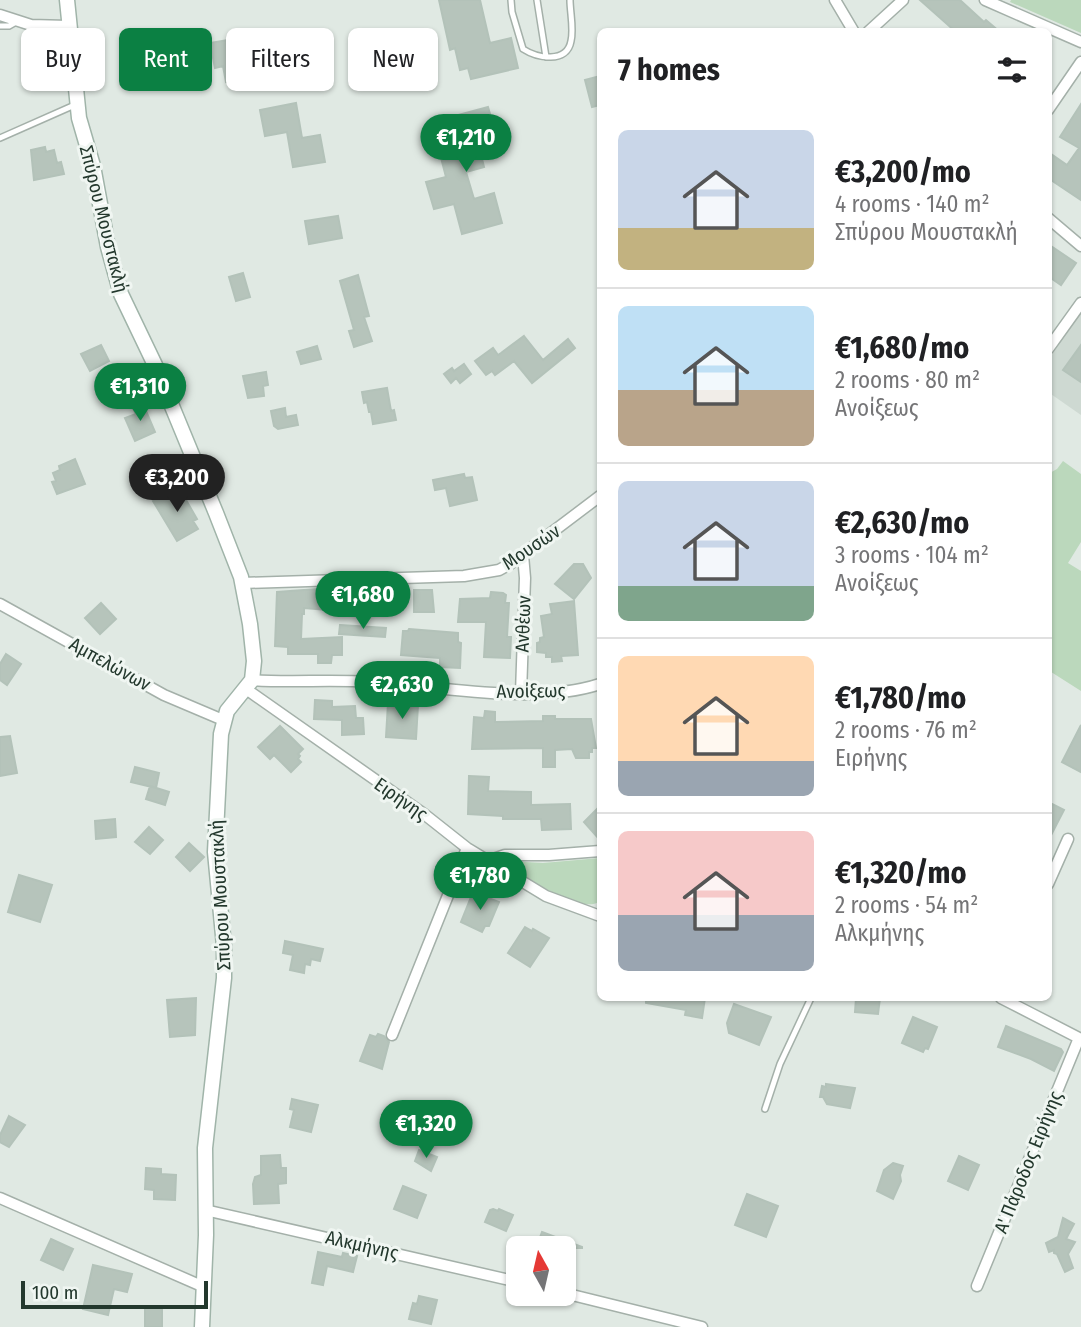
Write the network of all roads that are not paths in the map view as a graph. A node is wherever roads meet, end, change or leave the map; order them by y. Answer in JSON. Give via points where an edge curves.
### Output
{"nodes":[{"id":1,"x":67,"y":0,"type":"edge"},
{"id":2,"x":511,"y":0,"type":"edge"},
{"id":3,"x":537,"y":0,"type":"edge"},
{"id":4,"x":570,"y":0,"type":"edge"},
{"id":5,"x":835,"y":0,"type":"edge"},
{"id":6,"x":903,"y":0,"type":"edge"},
{"id":7,"x":985,"y":0,"type":"edge"},
{"id":8,"x":998,"y":3,"type":"edge"},
{"id":9,"x":0,"y":15,"type":"edge"},
{"id":10,"x":16,"y":22,"type":"junction"},
{"id":11,"x":0,"y":26,"type":"edge"},
{"id":12,"x":68,"y":26,"type":"junction"},
{"id":13,"x":852,"y":28,"type":"edge"},
{"id":14,"x":872,"y":28,"type":"edge"},
{"id":15,"x":1051,"y":28,"type":"edge"},
{"id":16,"x":1052,"y":28,"type":"edge"},
{"id":17,"x":1081,"y":42,"type":"edge"},
{"id":18,"x":546,"y":57,"type":"junction"},
{"id":19,"x":1081,"y":62,"type":"edge"},
{"id":20,"x":77,"y":104,"type":"junction"},
{"id":21,"x":1052,"y":104,"type":"edge"},
{"id":22,"x":0,"y":138,"type":"edge"},
{"id":23,"x":1052,"y":221,"type":"edge"},
{"id":24,"x":1081,"y":246,"type":"edge"},
{"id":25,"x":1081,"y":303,"type":"edge"},
{"id":26,"x":1052,"y":343,"type":"edge"},
{"id":27,"x":597,"y":498,"type":"edge"},
{"id":28,"x":523,"y":555,"type":"junction"},
{"id":29,"x":243,"y":583,"type":"junction"},
{"id":30,"x":0,"y":604,"type":"edge"},
{"id":31,"x":249,"y":685,"type":"junction"},
{"id":32,"x":597,"y":685,"type":"edge"},
{"id":33,"x":521,"y":693,"type":"junction"},
{"id":34,"x":223,"y":720,"type":"junction"},
{"id":35,"x":1068,"y":839,"type":"dead end"},
{"id":36,"x":467,"y":848,"type":"junction"},
{"id":37,"x":597,"y":850,"type":"edge"},
{"id":38,"x":488,"y":861,"type":"junction"},
{"id":39,"x":1052,"y":875,"type":"edge"},
{"id":40,"x":597,"y":915,"type":"edge"},
{"id":41,"x":810,"y":1001,"type":"edge"},
{"id":42,"x":1007,"y":1001,"type":"edge"},
{"id":43,"x":392,"y":1035,"type":"dead end"},
{"id":44,"x":1080,"y":1039,"type":"edge"},
{"id":45,"x":765,"y":1109,"type":"dead end"},
{"id":46,"x":0,"y":1198,"type":"edge"},
{"id":47,"x":205,"y":1210,"type":"junction"},
{"id":48,"x":506,"y":1279,"type":"edge"},
{"id":49,"x":977,"y":1286,"type":"dead end"},
{"id":50,"x":204,"y":1287,"type":"junction"},
{"id":51,"x":576,"y":1296,"type":"edge"},
{"id":52,"x":202,"y":1327,"type":"edge"},
{"id":53,"x":702,"y":1327,"type":"edge"}],
"edges":[{"from":1,"to":12,"type":"street","name":"Σπύρου Μουστακλή"},
{"from":2,"to":18,"type":"lane","via":[[523,49]]},
{"from":3,"to":18,"type":"lane"},
{"from":4,"to":18,"type":"lane","via":[[572,42],[558,57]]},
{"from":5,"to":13,"type":"street"},
{"from":6,"to":14,"type":"street"},
{"from":7,"to":8,"type":"street"},
{"from":8,"to":15,"type":"street"},
{"from":9,"to":10,"type":"street"},
{"from":10,"to":11,"type":"lane"},
{"from":10,"to":12,"type":"street"},
{"from":12,"to":20,"type":"street","name":"Σπύρου Μουστακλή"},
{"from":16,"to":17,"type":"street"},
{"from":19,"to":21,"type":"street"},
{"from":20,"to":22,"type":"lane"},
{"from":20,"to":29,"type":"street","name":"Σπύρου Μουστακλή","via":[[121,294],[170,398]]},
{"from":23,"to":24,"type":"street"},
{"from":25,"to":26,"type":"street"},
{"from":27,"to":28,"type":"street","name":"Μουσών"},
{"from":28,"to":29,"type":"street","name":"Μουσών","via":[[499,570],[464,576]]},
{"from":28,"to":33,"type":"street","name":"Ανθέων"},
{"from":29,"to":31,"type":"street","name":"Σπύρου Μουστακλή","via":[[254,661]]},
{"from":30,"to":34,"type":"street","name":"Αμπελώνων","via":[[164,695]]},
{"from":31,"to":33,"type":"street","name":"Ανοίξεως","via":[[360,681]]},
{"from":31,"to":34,"type":"street"},
{"from":31,"to":36,"type":"street","name":"Ειρήνης"},
{"from":32,"to":33,"type":"street","name":"Ανοίξεως","via":[[573,691]]},
{"from":34,"to":47,"type":"street","name":"Σπύρου Μουστακλή","via":[[215,852],[224,978],[205,1148]]},
{"from":35,"to":39,"type":"street"},
{"from":36,"to":38,"type":"street","name":"Ειρήνης"},
{"from":36,"to":43,"type":"street"},
{"from":37,"to":38,"type":"street","via":[[500,855]]},
{"from":38,"to":40,"type":"street","name":"Ειρήνης","via":[[547,896]]},
{"from":41,"to":45,"type":"lane"},
{"from":42,"to":44,"type":"street"},
{"from":44,"to":49,"type":"street","name":"A' Πάροδος Ειρήνης"},
{"from":46,"to":50,"type":"street"},
{"from":47,"to":48,"type":"street","name":"Αλκμήνης"},
{"from":47,"to":50,"type":"street","name":"Σπύρου Μουστακλή"},
{"from":50,"to":52,"type":"street","name":"Σπύρου Μουστακλή"},
{"from":51,"to":53,"type":"street"}]}
